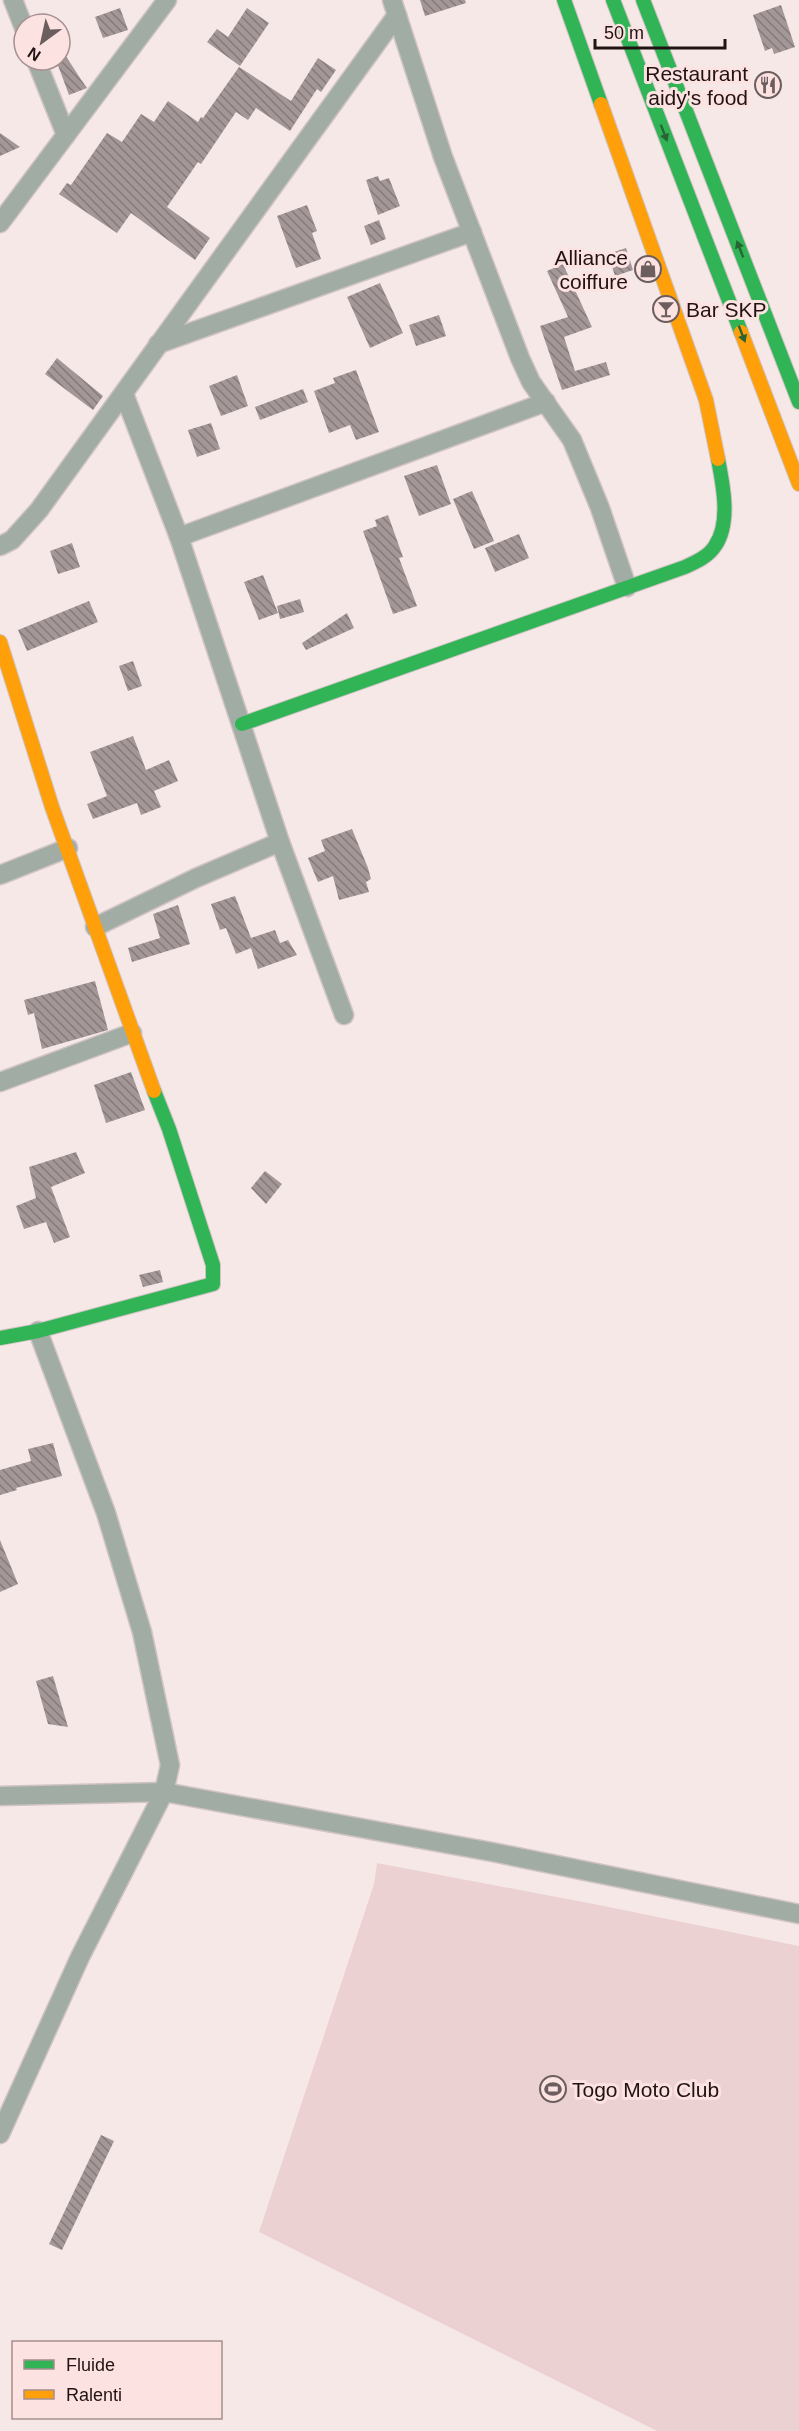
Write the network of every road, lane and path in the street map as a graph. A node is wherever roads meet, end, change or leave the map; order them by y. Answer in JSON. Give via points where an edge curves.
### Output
{"nodes":[{"id":1,"x":167,"y":0,"type":"edge"},
{"id":2,"x":564,"y":0,"type":"edge"},
{"id":3,"x":613,"y":0,"type":"edge"},
{"id":4,"x":643,"y":0,"type":"edge"},
{"id":5,"x":394,"y":8,"type":"edge"},
{"id":6,"x":41,"y":72,"type":"edge"},
{"id":7,"x":66,"y":135,"type":"junction"},
{"id":8,"x":0,"y":223,"type":"edge"},
{"id":9,"x":472,"y":232,"type":"junction"},
{"id":10,"x":158,"y":345,"type":"junction"},
{"id":11,"x":124,"y":394,"type":"junction"},
{"id":12,"x":546,"y":402,"type":"junction"},
{"id":13,"x":799,"y":402,"type":"edge"},
{"id":14,"x":799,"y":484,"type":"edge"},
{"id":15,"x":179,"y":537,"type":"junction"},
{"id":16,"x":0,"y":546,"type":"edge"},
{"id":17,"x":627,"y":587,"type":"junction"},
{"id":18,"x":0,"y":642,"type":"edge"},
{"id":19,"x":242,"y":724,"type":"junction"},
{"id":20,"x":280,"y":842,"type":"junction"},
{"id":21,"x":68,"y":848,"type":"junction"},
{"id":22,"x":0,"y":875,"type":"edge"},
{"id":23,"x":95,"y":927,"type":"junction"},
{"id":24,"x":344,"y":1015,"type":"dead end"},
{"id":25,"x":132,"y":1033,"type":"junction"},
{"id":26,"x":0,"y":1082,"type":"edge"},
{"id":27,"x":38,"y":1331,"type":"junction"},
{"id":28,"x":0,"y":1338,"type":"edge"},
{"id":29,"x":164,"y":1792,"type":"junction"},
{"id":30,"x":0,"y":1796,"type":"edge"},
{"id":31,"x":799,"y":1914,"type":"edge"},
{"id":32,"x":0,"y":2134,"type":"edge"}],
"edges":[{"from":1,"to":7,"type":"street"},
{"from":2,"to":17,"type":"street","via":[[706,400],[721,475],[724,513],[715,547],[685,567]]},
{"from":3,"to":14,"type":"street","one_way":true},
{"from":13,"to":4,"type":"street","one_way":true},
{"from":5,"to":9,"type":"street"},
{"from":5,"to":10,"type":"street"},
{"from":6,"to":7,"type":"street"},
{"from":7,"to":8,"type":"street"},
{"from":9,"to":10,"type":"street"},
{"from":9,"to":12,"type":"street","via":[[520,358]]},
{"from":10,"to":11,"type":"street"},
{"from":11,"to":15,"type":"street"},
{"from":11,"to":16,"type":"street","via":[[27,526]]},
{"from":12,"to":15,"type":"street"},
{"from":12,"to":17,"type":"street","via":[[572,440],[583,465]]},
{"from":15,"to":19,"type":"street"},
{"from":17,"to":19,"type":"street"},
{"from":18,"to":21,"type":"street"},
{"from":19,"to":20,"type":"street"},
{"from":20,"to":23,"type":"street"},
{"from":20,"to":24,"type":"street"},
{"from":21,"to":22,"type":"street"},
{"from":21,"to":23,"type":"street"},
{"from":23,"to":25,"type":"street"},
{"from":25,"to":26,"type":"street"},
{"from":25,"to":27,"type":"street","via":[[169,1129],[213,1265],[213,1284]]},
{"from":27,"to":28,"type":"street"},
{"from":27,"to":29,"type":"street","via":[[106,1513],[142,1632],[170,1765]]},
{"from":29,"to":30,"type":"street"},
{"from":29,"to":31,"type":"street"},
{"from":29,"to":32,"type":"street","via":[[80,1957]]}]}
